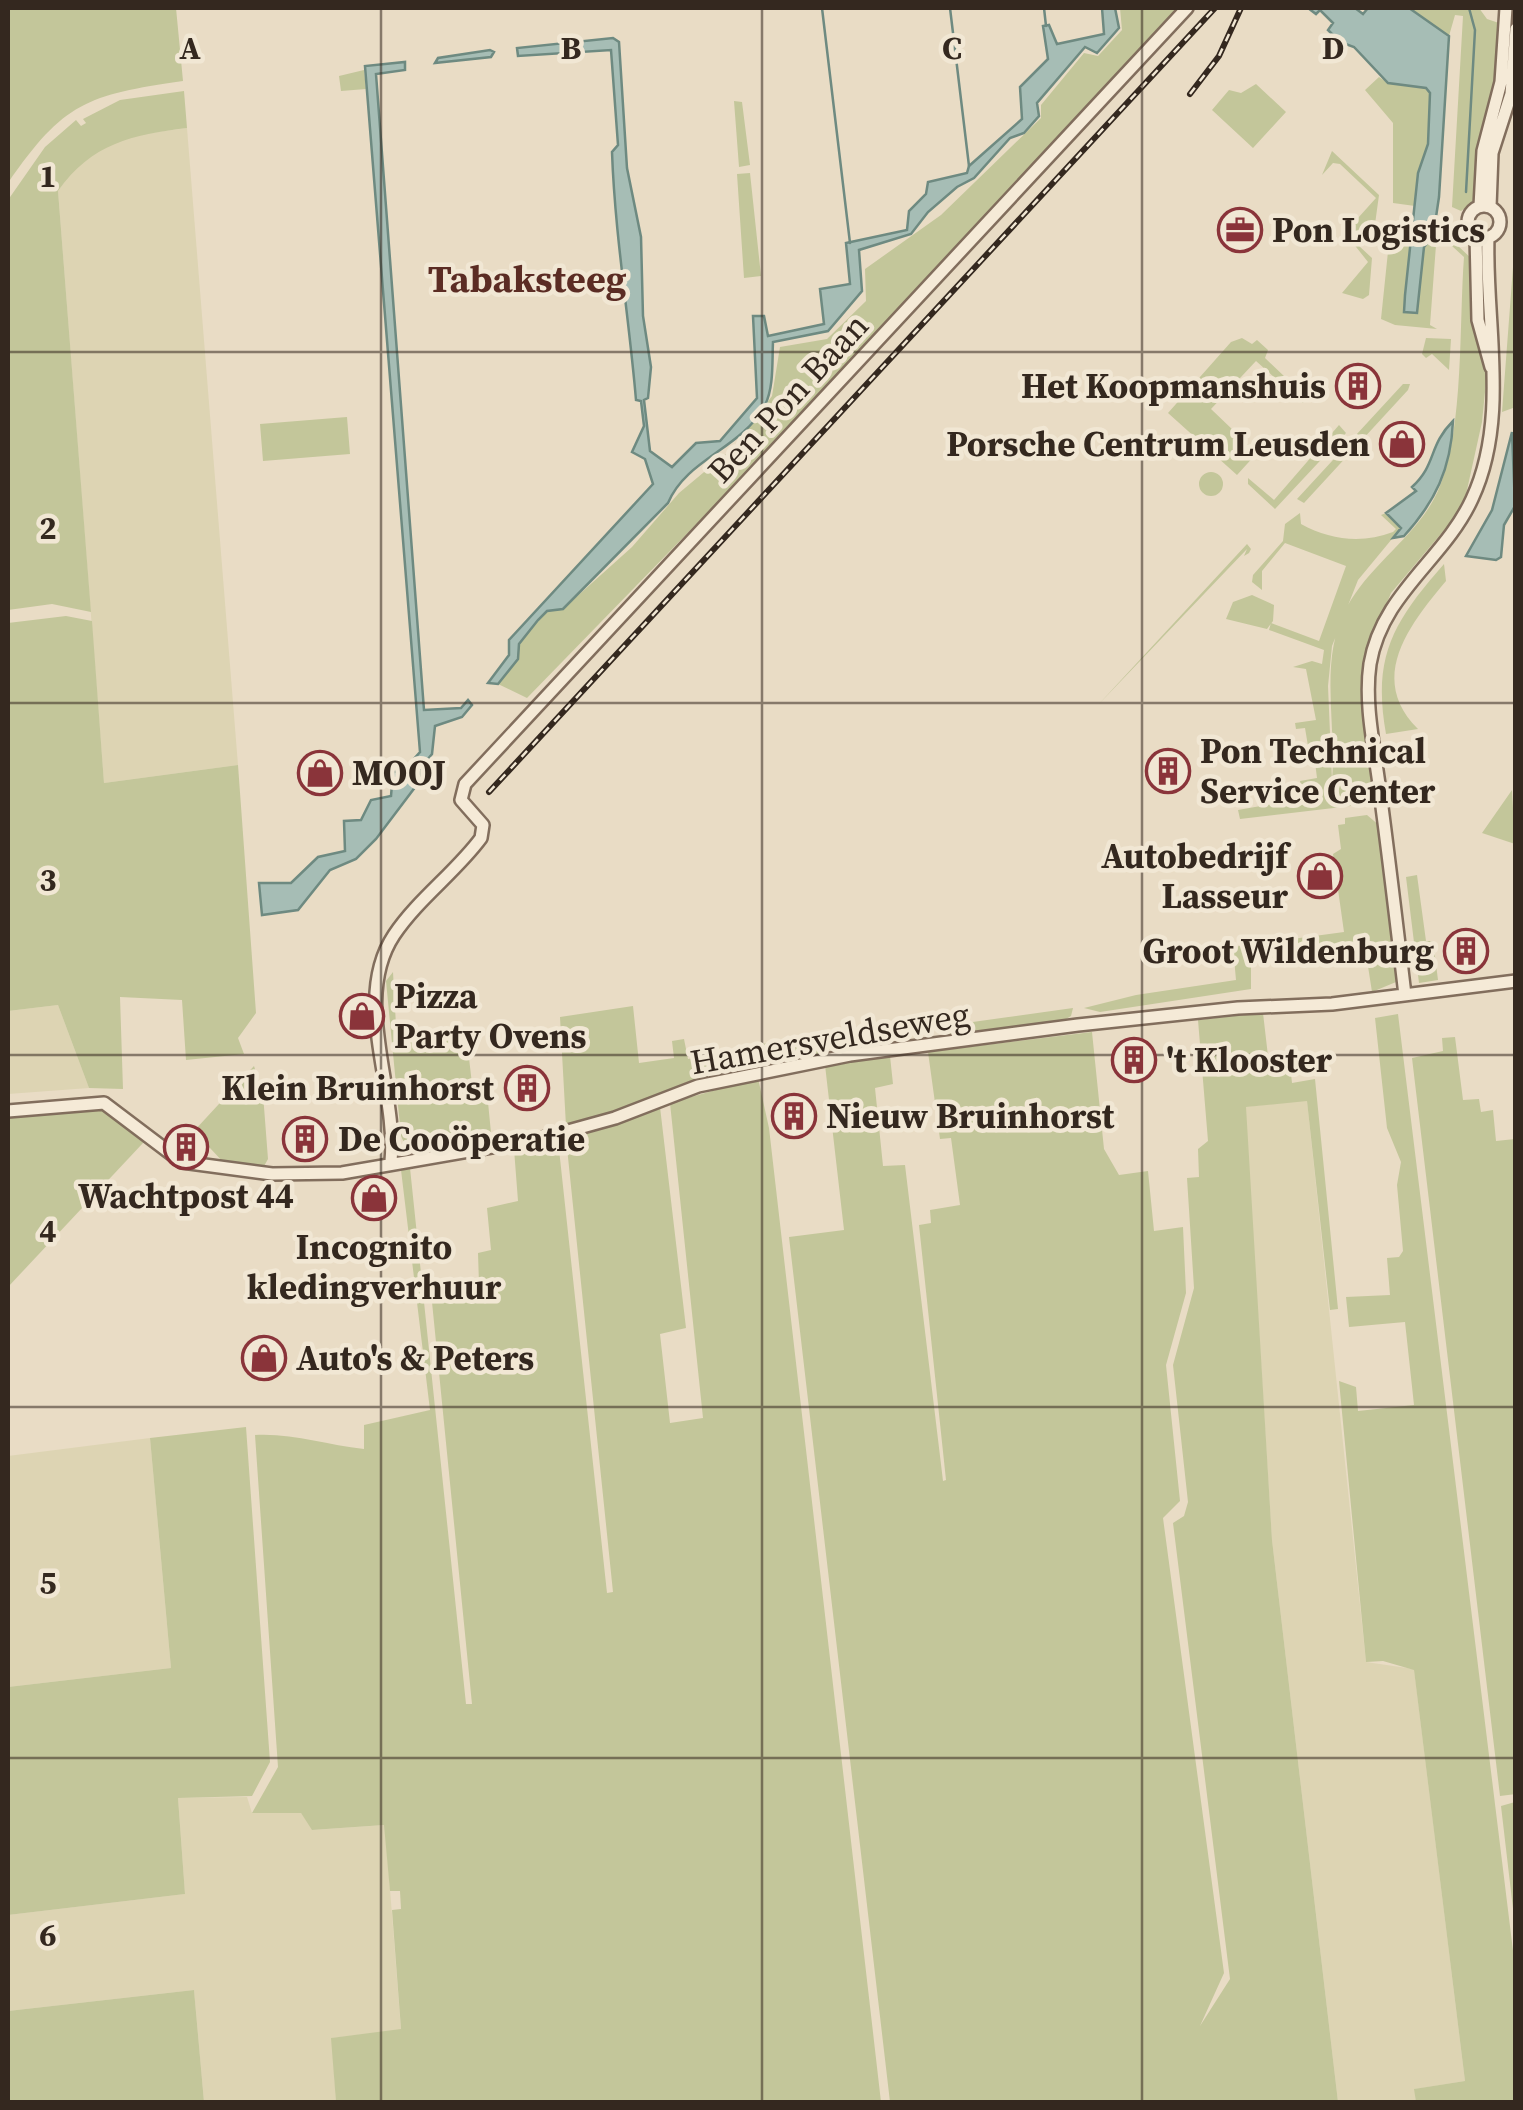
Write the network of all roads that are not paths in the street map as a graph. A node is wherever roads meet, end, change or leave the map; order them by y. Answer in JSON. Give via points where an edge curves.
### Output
{"nodes":[{"id":1,"x":1187,"y":8,"type":"edge"},
{"id":2,"x":1506,"y":8,"type":"edge"},
{"id":3,"x":1516,"y":29,"type":"edge"},
{"id":4,"x":1485,"y":206,"type":"junction"},
{"id":5,"x":1482,"y":236,"type":"junction"},
{"id":6,"x":1516,"y":981,"type":"edge"},
{"id":7,"x":1405,"y":995,"type":"junction"},
{"id":8,"x":8,"y":1111,"type":"edge"},
{"id":9,"x":392,"y":1161,"type":"junction"}],
"edges":[{"from":1,"to":9,"type":"street","name":"Ben Pon Baan","via":[[464,784],[463,805],[484,829],[400,928],[379,972]]},
{"from":2,"to":4,"type":"street","via":[[1501,82],[1486,138]]},
{"from":3,"to":4,"type":"street","via":[[1511,94],[1492,153]]},
{"from":4,"to":5,"type":"street","via":[[1468,220]]},
{"from":4,"to":5,"type":"street","via":[[1500,223]]},
{"from":5,"to":7,"type":"street","via":[[1478,320],[1492,367],[1486,454],[1452,534],[1389,609],[1370,665],[1370,714]]},
{"from":6,"to":7,"type":"street","name":"Hamersveldseweg"},
{"from":7,"to":9,"type":"street","name":"Hamersveldseweg","via":[[1078,1025],[850,1055],[698,1086],[539,1139],[396,1166]]},
{"from":8,"to":9,"type":"street","name":"Hamersveldseweg","via":[[104,1103],[174,1160],[229,1172],[326,1174]]}]}
